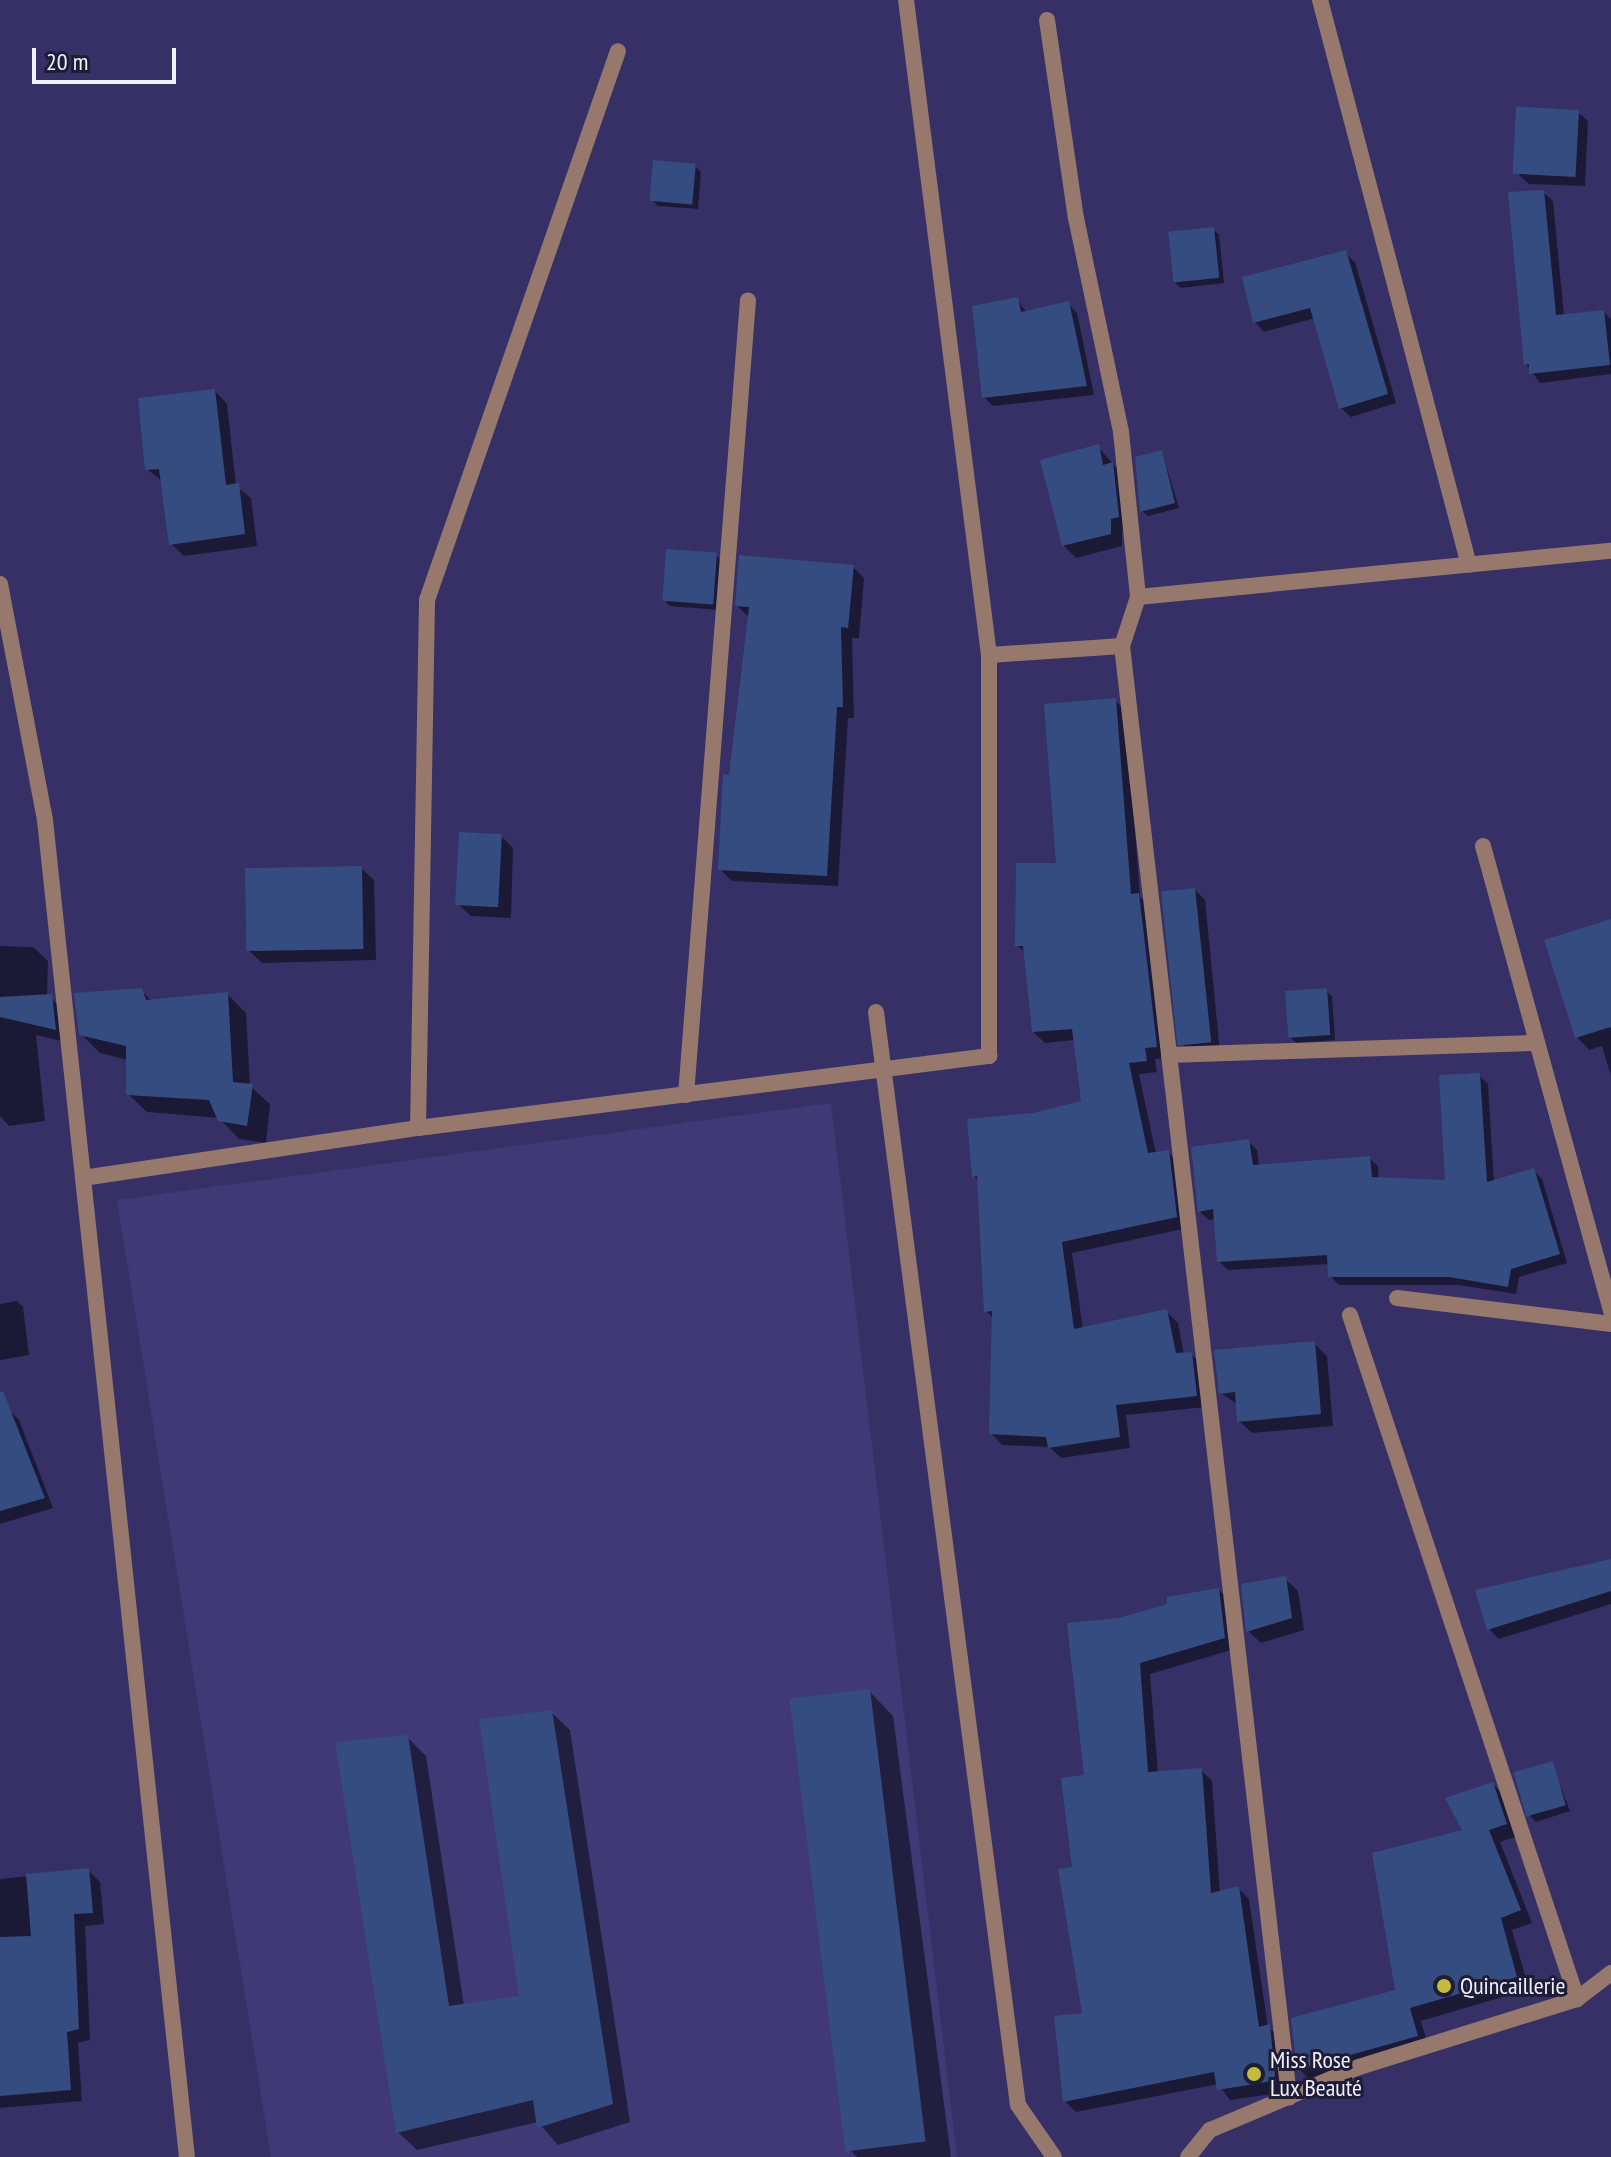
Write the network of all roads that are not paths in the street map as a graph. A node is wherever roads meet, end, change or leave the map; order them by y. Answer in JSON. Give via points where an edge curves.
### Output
{"nodes":[{"id":1,"x":906,"y":0,"type":"edge"},
{"id":2,"x":1320,"y":0,"type":"edge"},
{"id":3,"x":1047,"y":20,"type":"dead end"},
{"id":4,"x":618,"y":51,"type":"dead end"},
{"id":5,"x":748,"y":300,"type":"dead end"},
{"id":6,"x":1611,"y":551,"type":"edge"},
{"id":7,"x":1469,"y":565,"type":"junction"},
{"id":8,"x":0,"y":584,"type":"edge"},
{"id":9,"x":1138,"y":597,"type":"junction"},
{"id":10,"x":1122,"y":646,"type":"junction"},
{"id":11,"x":989,"y":655,"type":"junction"},
{"id":12,"x":1483,"y":846,"type":"dead end"},
{"id":13,"x":876,"y":1012,"type":"dead end"},
{"id":14,"x":1537,"y":1043,"type":"junction"},
{"id":15,"x":1169,"y":1055,"type":"junction"},
{"id":16,"x":884,"y":1070,"type":"junction"},
{"id":17,"x":686,"y":1095,"type":"junction"},
{"id":18,"x":418,"y":1128,"type":"junction"},
{"id":19,"x":83,"y":1178,"type":"junction"},
{"id":20,"x":1397,"y":1298,"type":"dead end"},
{"id":21,"x":1611,"y":1312,"type":"edge"},
{"id":22,"x":1350,"y":1315,"type":"dead end"},
{"id":23,"x":1611,"y":1324,"type":"edge"},
{"id":24,"x":1611,"y":1973,"type":"edge"},
{"id":25,"x":1577,"y":1999,"type":"junction"},
{"id":26,"x":1289,"y":2097,"type":"junction"},
{"id":27,"x":187,"y":2157,"type":"edge"},
{"id":28,"x":1054,"y":2157,"type":"edge"},
{"id":29,"x":1188,"y":2157,"type":"edge"}],
"edges":[{"from":1,"to":11,"type":"street"},
{"from":2,"to":7,"type":"street"},
{"from":3,"to":9,"type":"street","via":[[1076,218],[1121,432]]},
{"from":4,"to":18,"type":"street","via":[[427,600]]},
{"from":5,"to":17,"type":"street"},
{"from":6,"to":7,"type":"street"},
{"from":7,"to":9,"type":"street"},
{"from":8,"to":19,"type":"street","via":[[45,820]]},
{"from":9,"to":10,"type":"street"},
{"from":10,"to":11,"type":"street"},
{"from":10,"to":15,"type":"street"},
{"from":11,"to":16,"type":"street","via":[[989,1056]]},
{"from":12,"to":14,"type":"street"},
{"from":13,"to":16,"type":"street"},
{"from":14,"to":15,"type":"street"},
{"from":14,"to":21,"type":"street"},
{"from":15,"to":26,"type":"street"},
{"from":16,"to":17,"type":"street"},
{"from":16,"to":28,"type":"street","via":[[1018,2105]]},
{"from":17,"to":18,"type":"street"},
{"from":18,"to":19,"type":"street"},
{"from":19,"to":27,"type":"street"},
{"from":20,"to":23,"type":"street"},
{"from":22,"to":25,"type":"street"},
{"from":24,"to":25,"type":"street"},
{"from":25,"to":26,"type":"street","via":[[1359,2067]]},
{"from":26,"to":29,"type":"street","via":[[1210,2130]]}]}
